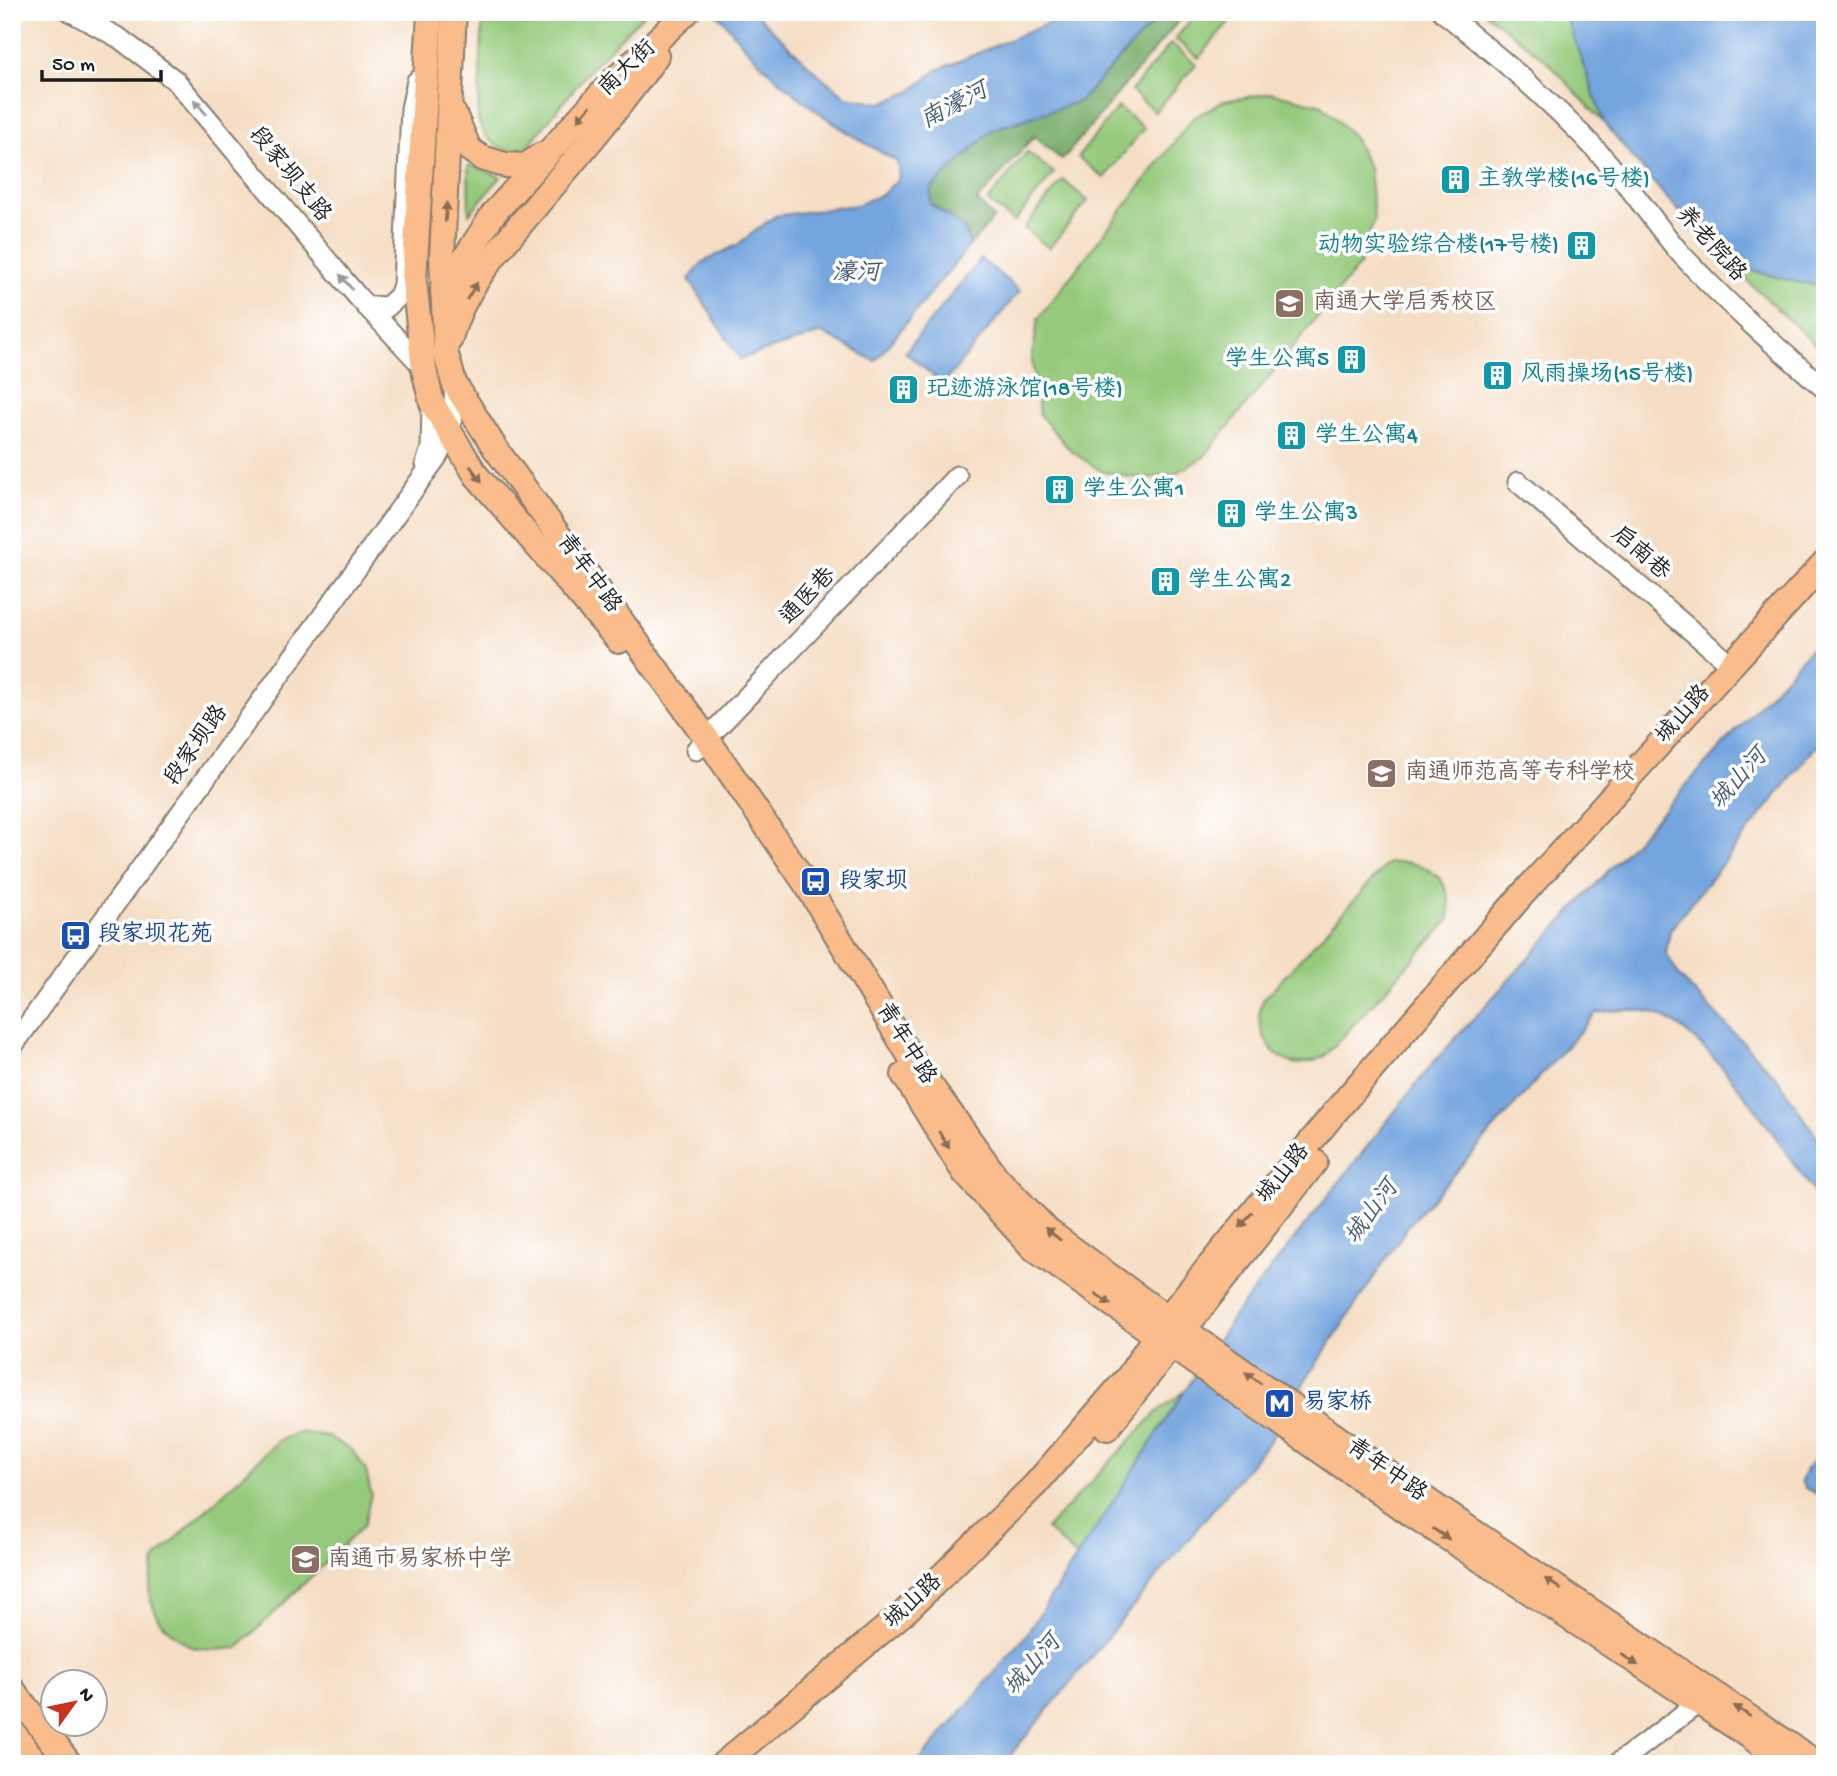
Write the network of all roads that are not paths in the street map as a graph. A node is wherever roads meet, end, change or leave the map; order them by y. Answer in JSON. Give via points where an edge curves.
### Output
{"nodes":[{"id":1,"x":71,"y":12,"type":"edge"},
{"id":2,"x":454,"y":12,"type":"edge"},
{"id":3,"x":1443,"y":12,"type":"edge"},
{"id":4,"x":686,"y":13,"type":"edge"},
{"id":5,"x":429,"y":17,"type":"edge"},
{"id":6,"x":450,"y":107,"type":"junction"},
{"id":7,"x":556,"y":144,"type":"junction"},
{"id":8,"x":443,"y":292,"type":"junction"},
{"id":9,"x":366,"y":306,"type":"junction"},
{"id":10,"x":446,"y":354,"type":"junction"},
{"id":11,"x":424,"y":370,"type":"junction"},
{"id":12,"x":454,"y":383,"type":"junction"},
{"id":13,"x":1825,"y":389,"type":"edge"},
{"id":14,"x":432,"y":402,"type":"junction"},
{"id":15,"x":423,"y":475,"type":"junction"},
{"id":16,"x":957,"y":476,"type":"dead end"},
{"id":17,"x":1518,"y":482,"type":"dead end"},
{"id":18,"x":1825,"y":562,"type":"edge"},
{"id":19,"x":1825,"y":584,"type":"edge"},
{"id":20,"x":1730,"y":664,"type":"junction"},
{"id":21,"x":702,"y":745,"type":"junction"},
{"id":22,"x":12,"y":1047,"type":"edge"},
{"id":23,"x":1170,"y":1332,"type":"junction"},
{"id":24,"x":12,"y":1689,"type":"edge"},
{"id":25,"x":1705,"y":1698,"type":"junction"},
{"id":26,"x":12,"y":1731,"type":"edge"},
{"id":27,"x":37,"y":1764,"type":"edge"},
{"id":28,"x":70,"y":1764,"type":"edge"},
{"id":29,"x":723,"y":1764,"type":"edge"},
{"id":30,"x":745,"y":1764,"type":"edge"},
{"id":31,"x":1618,"y":1764,"type":"edge"},
{"id":32,"x":1786,"y":1764,"type":"edge"},
{"id":33,"x":1818,"y":1764,"type":"edge"}],
"edges":[{"from":9,"to":1,"type":"street","name":"段家坝支路","one_way":true,"via":[[176,81],[120,38]]},
{"from":2,"to":6,"type":"main road","name":"青年中路"},
{"from":3,"to":13,"type":"street","name":"养老院路","via":[[1570,123],[1680,253],[1747,321]]},
{"from":4,"to":7,"type":"main road","name":"南大街","one_way":true,"via":[[610,84]]},
{"from":10,"to":4,"type":"main road","name":"南大街","one_way":true,"via":[[461,308],[499,251],[633,89]]},
{"from":5,"to":9,"type":"street","via":[[411,109],[403,285],[400,296],[387,307]]},
{"from":5,"to":11,"type":"main road","name":"青年中路","via":[[414,280]]},
{"from":6,"to":7,"type":"main road","via":[[469,149],[482,158],[526,166]]},
{"from":8,"to":6,"type":"main road","name":"青年中路","one_way":true},
{"from":7,"to":8,"type":"main road","name":"南大街","via":[[494,213]]},
{"from":8,"to":10,"type":"main road","name":"青年中路"},
{"from":8,"to":11,"type":"main road","name":"南大街","via":[[426,335]]},
{"from":9,"to":11,"type":"street","name":"段家坝支路"},
{"from":10,"to":12,"type":"main road","name":"青年中路"},
{"from":11,"to":12,"type":"street","name":"段家坝支路"},
{"from":11,"to":14,"type":"main road","name":"青年中路"},
{"from":12,"to":15,"type":"street","name":"段家坝路","via":[[455,414],[447,440]]},
{"from":12,"to":21,"type":"main road","name":"青年中路"},
{"from":14,"to":15,"type":"street","name":"段家坝路","via":[[431,448]]},
{"from":14,"to":21,"type":"main road","name":"青年中路","one_way":true,"via":[[476,475]]},
{"from":15,"to":22,"type":"street","name":"段家坝路"},
{"from":16,"to":21,"type":"street","name":"通医巷"},
{"from":17,"to":20,"type":"street","name":"启南巷"},
{"from":18,"to":20,"type":"main road","name":"城山路"},
{"from":19,"to":23,"type":"main road","name":"城山路","via":[[1455,992]]},
{"from":20,"to":23,"type":"main road","name":"城山路","one_way":true,"via":[[1352,1092]]},
{"from":21,"to":23,"type":"main road","name":"青年中路","via":[[808,887],[914,1061],[996,1177],[1048,1231]]},
{"from":23,"to":25,"type":"main road","name":"青年中路","via":[[1293,1419],[1399,1506]]},
{"from":23,"to":29,"type":"main road","name":"城山路","via":[[1035,1485],[907,1610]]},
{"from":23,"to":30,"type":"main road","name":"城山路","via":[[1139,1391],[1052,1491],[914,1623]]},
{"from":24,"to":28,"type":"main road"},
{"from":25,"to":31,"type":"street"},
{"from":25,"to":32,"type":"main road","name":"青年中路"},
{"from":33,"to":25,"type":"main road","name":"青年中路","one_way":true},
{"from":26,"to":27,"type":"main road"}]}
